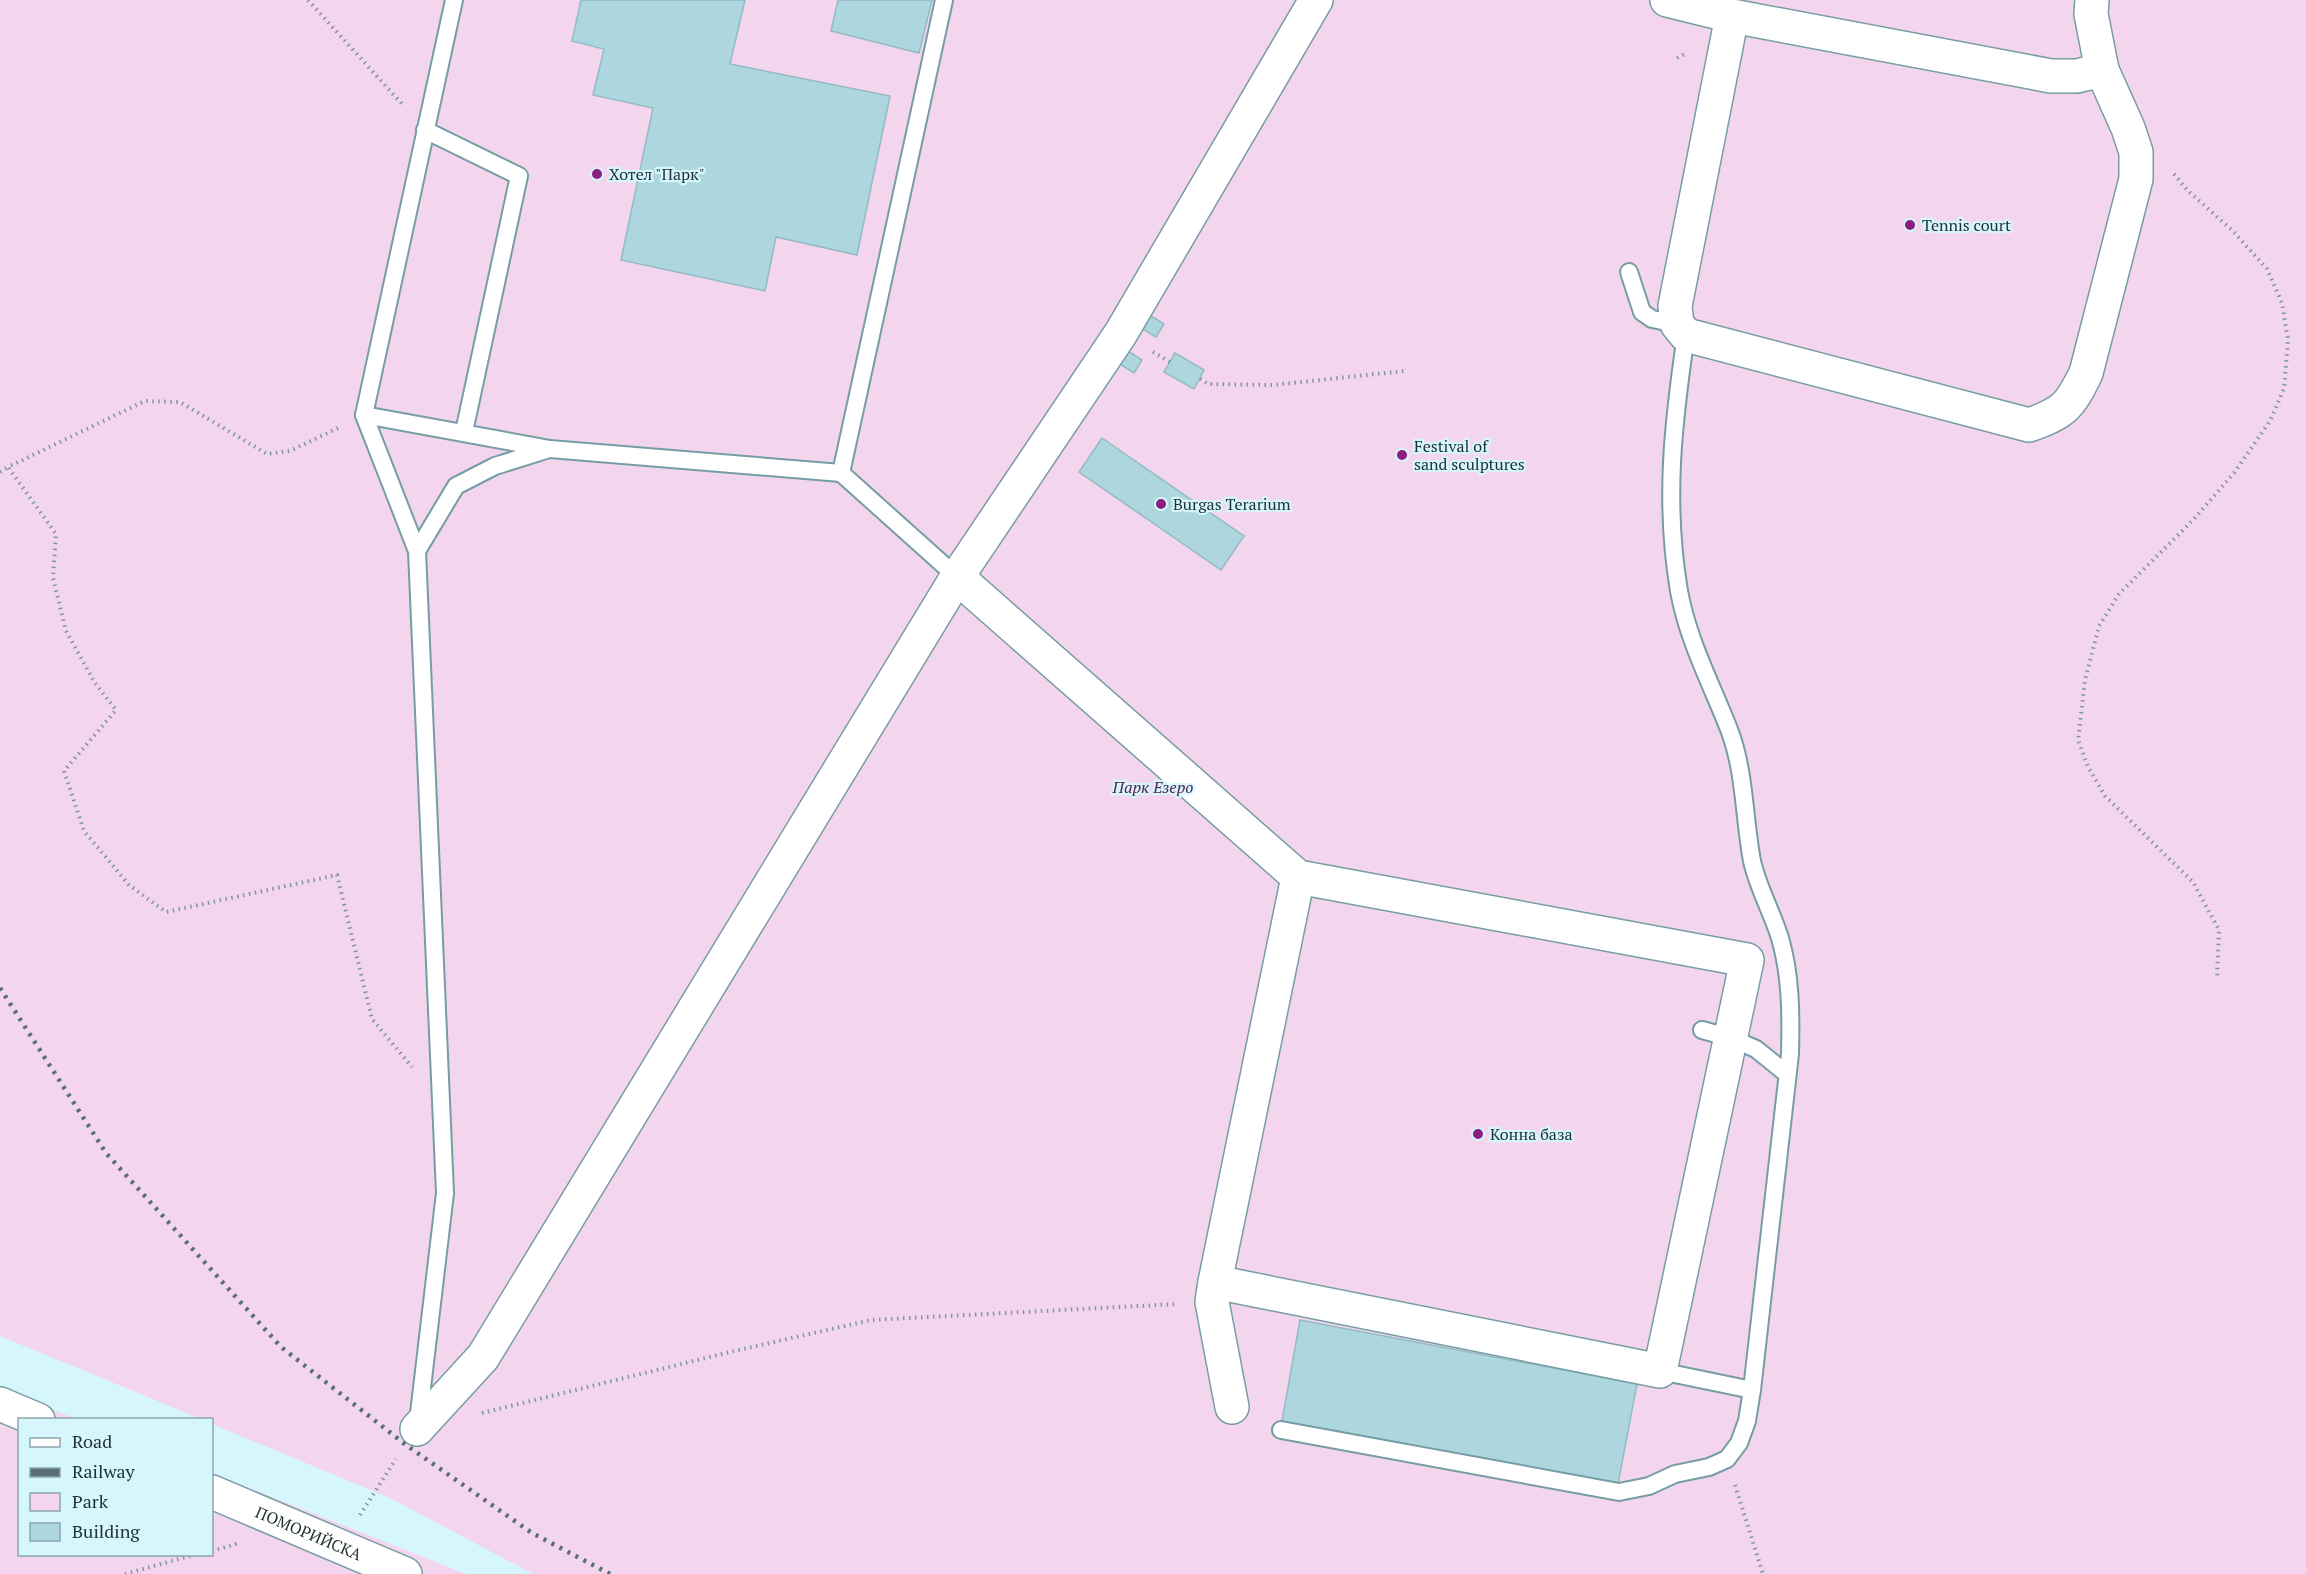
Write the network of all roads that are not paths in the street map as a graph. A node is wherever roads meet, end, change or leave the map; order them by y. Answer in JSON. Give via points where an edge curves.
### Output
{"nodes":[{"id":1,"x":454,"y":0,"type":"edge"},
{"id":2,"x":944,"y":0,"type":"edge"},
{"id":3,"x":1316,"y":0,"type":"edge"},
{"id":4,"x":2092,"y":0,"type":"edge"},
{"id":5,"x":1671,"y":1,"type":"edge"},
{"id":6,"x":1732,"y":16,"type":"junction"},
{"id":7,"x":2102,"y":70,"type":"junction"},
{"id":8,"x":425,"y":130,"type":"junction"},
{"id":9,"x":1629,"y":272,"type":"dead end"},
{"id":10,"x":1682,"y":329,"type":"junction"},
{"id":11,"x":364,"y":415,"type":"junction"},
{"id":12,"x":464,"y":432,"type":"junction"},
{"id":13,"x":550,"y":449,"type":"junction"},
{"id":14,"x":841,"y":473,"type":"junction"},
{"id":15,"x":417,"y":551,"type":"junction"},
{"id":16,"x":957,"y":577,"type":"junction"},
{"id":17,"x":1298,"y":877,"type":"junction"},
{"id":18,"x":1717,"y":1034,"type":"junction"},
{"id":19,"x":1787,"y":1074,"type":"junction"},
{"id":20,"x":1214,"y":1292,"type":"junction"},
{"id":21,"x":1660,"y":1371,"type":"junction"},
{"id":22,"x":1752,"y":1390,"type":"junction"},
{"id":23,"x":0,"y":1404,"type":"edge"},
{"id":24,"x":1232,"y":1407,"type":"dead end"},
{"id":25,"x":35,"y":1418,"type":"edge"},
{"id":26,"x":417,"y":1429,"type":"joint"},
{"id":27,"x":1281,"y":1430,"type":"dead end"},
{"id":28,"x":213,"y":1492,"type":"edge"},
{"id":29,"x":391,"y":1571,"type":"edge"}],
"edges":[{"from":1,"to":8,"type":"lane"},
{"from":2,"to":14,"type":"lane"},
{"from":3,"to":16,"type":"street","via":[[1121,333]]},
{"from":4,"to":7,"type":"street"},
{"from":5,"to":6,"type":"street"},
{"from":6,"to":7,"type":"street","via":[[2051,76],[2077,76]]},
{"from":6,"to":10,"type":"street","via":[[1675,306]]},
{"from":7,"to":10,"type":"street","via":[[2136,152],[2136,179],[2086,373],[2072,401],[2052,417],[2029,425]]},
{"from":8,"to":11,"type":"lane"},
{"from":8,"to":12,"type":"lane","via":[[519,176]]},
{"from":9,"to":10,"type":"lane","via":[[1642,312]]},
{"from":10,"to":19,"type":"lane","via":[[1670,516],[1680,593],[1698,659],[1730,733],[1741,773],[1753,862],[1789,979]]},
{"from":11,"to":12,"type":"lane"},
{"from":11,"to":15,"type":"lane"},
{"from":12,"to":13,"type":"lane"},
{"from":13,"to":14,"type":"lane"},
{"from":13,"to":15,"type":"lane","via":[[495,466],[456,486]]},
{"from":14,"to":16,"type":"lane"},
{"from":15,"to":26,"type":"lane","via":[[445,1193]]},
{"from":16,"to":17,"type":"street"},
{"from":16,"to":26,"type":"street","via":[[483,1357]]},
{"from":17,"to":18,"type":"street","via":[[1747,960]]},
{"from":17,"to":20,"type":"street"},
{"from":18,"to":19,"type":"lane","via":[[1756,1049]]},
{"from":18,"to":21,"type":"street"},
{"from":19,"to":22,"type":"lane"},
{"from":20,"to":21,"type":"street"},
{"from":20,"to":24,"type":"street"},
{"from":21,"to":22,"type":"lane"},
{"from":22,"to":27,"type":"lane","via":[[1747,1421],[1739,1443],[1727,1459],[1619,1492]]},
{"from":23,"to":25,"type":"street"},
{"from":28,"to":29,"type":"street","name":"ПОМОРИЙСКА"}]}
